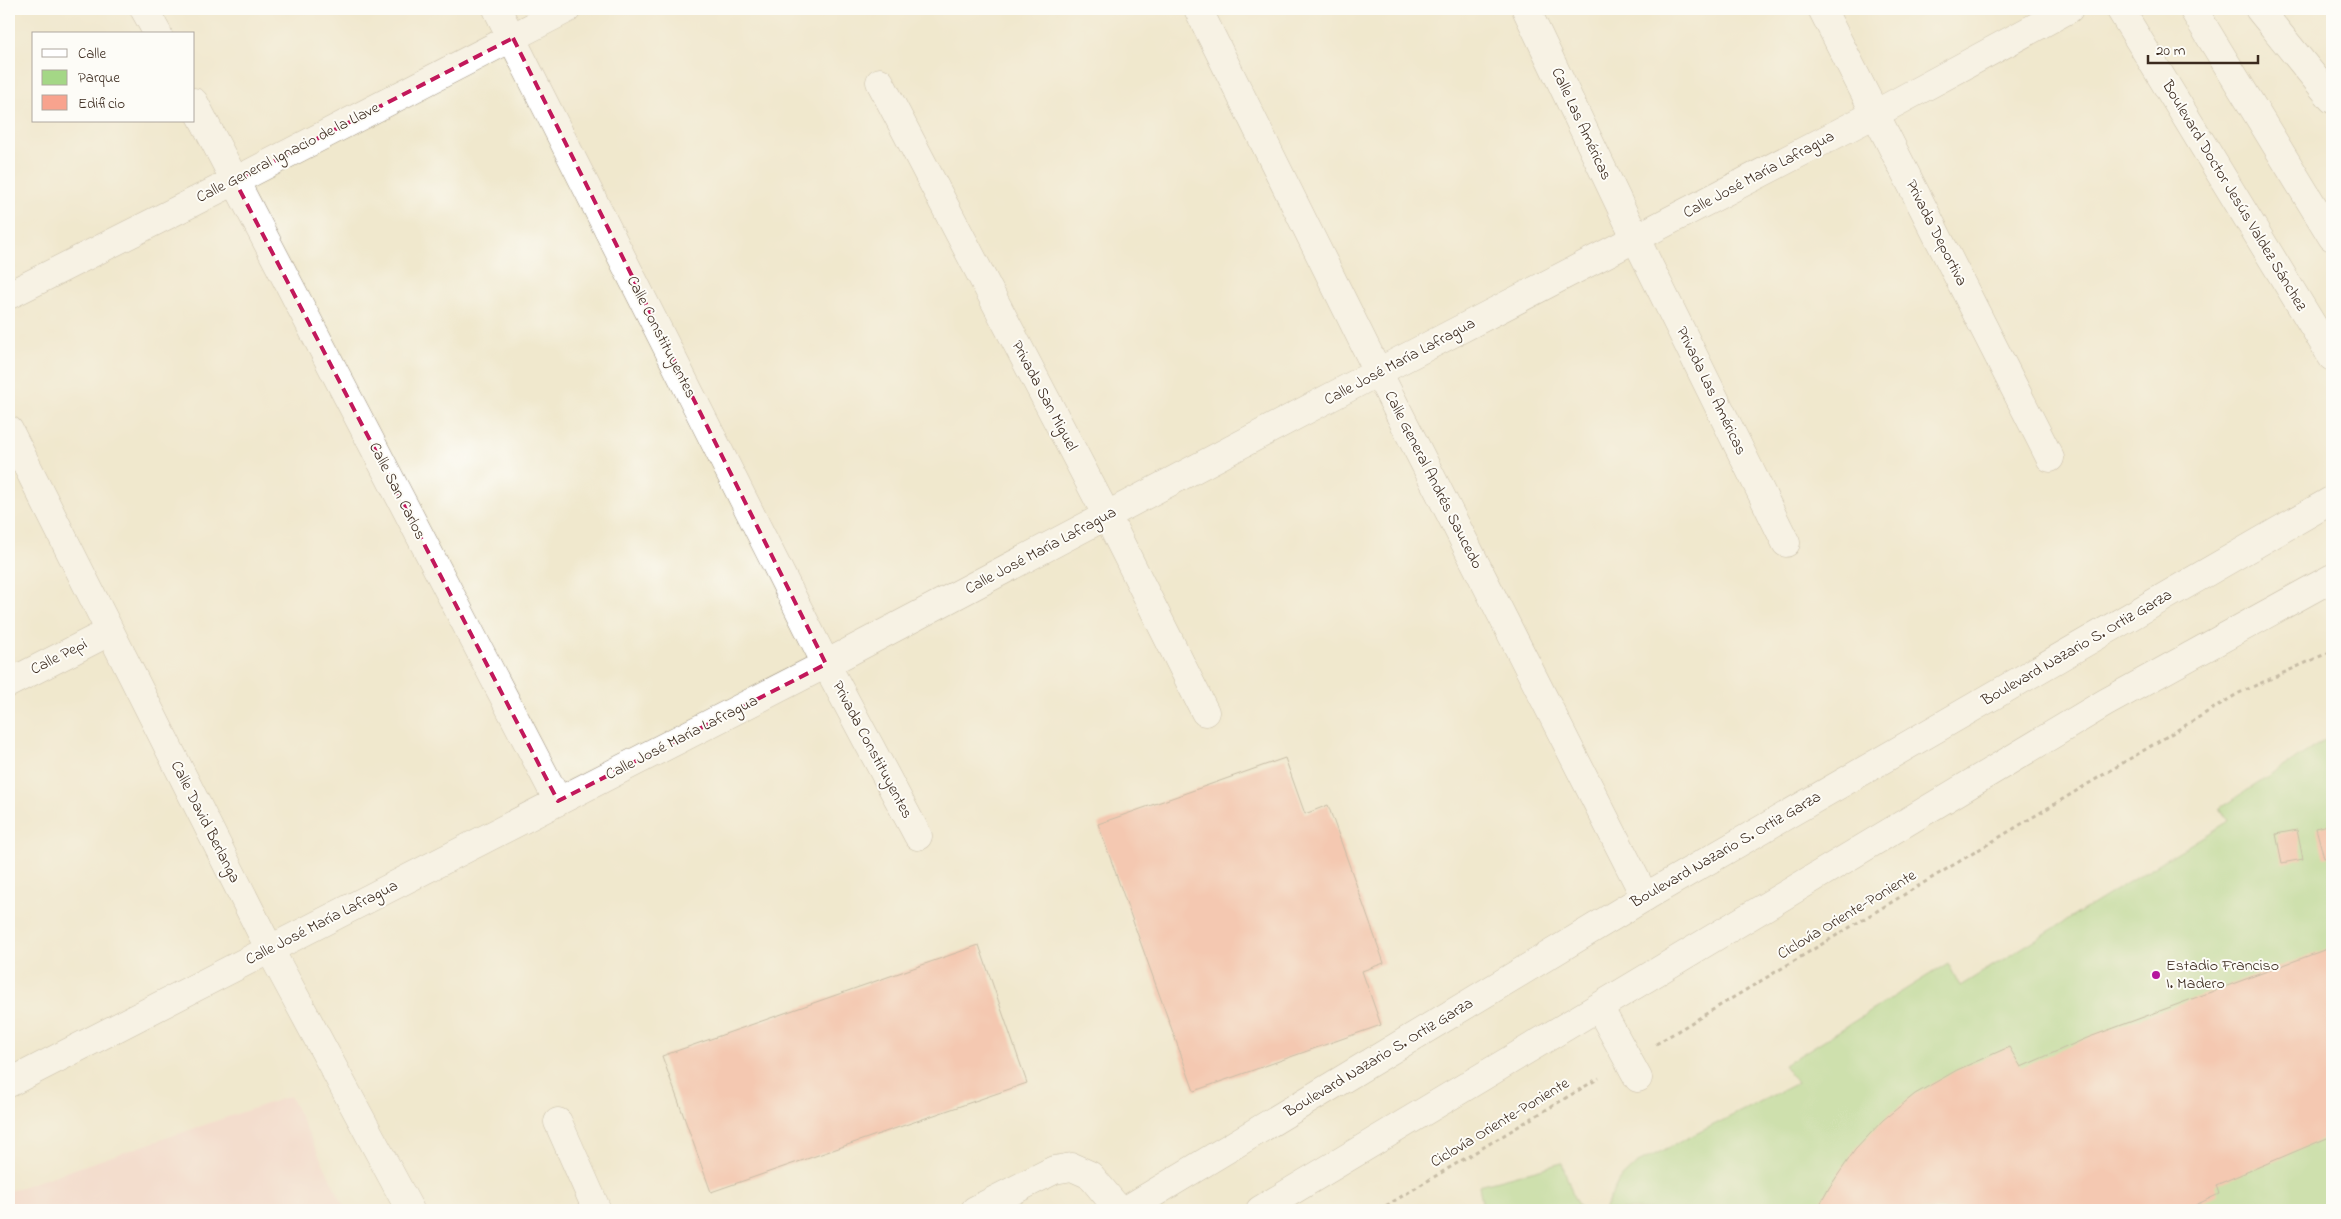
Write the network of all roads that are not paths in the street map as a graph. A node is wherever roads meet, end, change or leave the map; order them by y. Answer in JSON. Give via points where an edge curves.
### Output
{"nodes":[{"id":1,"x":144,"y":9,"type":"edge"},
{"id":2,"x":497,"y":9,"type":"edge"},
{"id":3,"x":567,"y":9,"type":"edge"},
{"id":4,"x":1198,"y":9,"type":"edge"},
{"id":5,"x":1526,"y":9,"type":"edge"},
{"id":6,"x":1822,"y":9,"type":"edge"},
{"id":7,"x":2069,"y":9,"type":"edge"},
{"id":8,"x":2120,"y":9,"type":"edge"},
{"id":9,"x":2193,"y":9,"type":"edge"},
{"id":10,"x":2260,"y":9,"type":"edge"},
{"id":11,"x":157,"y":32,"type":"edge"},
{"id":12,"x":513,"y":38,"type":"junction"},
{"id":13,"x":880,"y":82,"type":"dead end"},
{"id":14,"x":2332,"y":100,"type":"edge"},
{"id":15,"x":195,"y":104,"type":"edge"},
{"id":16,"x":1875,"y":114,"type":"junction"},
{"id":17,"x":235,"y":181,"type":"junction"},
{"id":18,"x":2332,"y":237,"type":"edge"},
{"id":19,"x":1636,"y":239,"type":"junction"},
{"id":20,"x":9,"y":295,"type":"edge"},
{"id":21,"x":2332,"y":357,"type":"edge"},
{"id":22,"x":1378,"y":372,"type":"junction"},
{"id":23,"x":9,"y":430,"type":"edge"},
{"id":24,"x":2050,"y":458,"type":"dead end"},
{"id":25,"x":2332,"y":500,"type":"edge"},
{"id":26,"x":1107,"y":516,"type":"junction"},
{"id":27,"x":1786,"y":543,"type":"dead end"},
{"id":28,"x":2332,"y":578,"type":"edge"},
{"id":29,"x":109,"y":632,"type":"junction"},
{"id":30,"x":826,"y":664,"type":"junction"},
{"id":31,"x":9,"y":683,"type":"edge"},
{"id":32,"x":1205,"y":712,"type":"dead end"},
{"id":33,"x":558,"y":801,"type":"junction"},
{"id":34,"x":918,"y":836,"type":"dead end"},
{"id":35,"x":1645,"y":897,"type":"junction"},
{"id":36,"x":270,"y":950,"type":"junction"},
{"id":37,"x":1599,"y":1007,"type":"junction"},
{"id":38,"x":1633,"y":1069,"type":"road end"},
{"id":39,"x":9,"y":1082,"type":"edge"},
{"id":40,"x":558,"y":1122,"type":"dead end"},
{"id":41,"x":410,"y":1210,"type":"edge"},
{"id":42,"x":597,"y":1210,"type":"edge"},
{"id":43,"x":975,"y":1210,"type":"edge"},
{"id":44,"x":1119,"y":1210,"type":"edge"},
{"id":45,"x":1126,"y":1210,"type":"edge"},
{"id":46,"x":1260,"y":1210,"type":"edge"}],
"edges":[{"from":1,"to":11,"type":"street"},
{"from":2,"to":12,"type":"street","name":"Calle Constituyentes"},
{"from":3,"to":12,"type":"street","name":"Calle General Ignacio de la Llave"},
{"from":4,"to":22,"type":"street","name":"Calle General Andrés Saucedo"},
{"from":5,"to":19,"type":"street","name":"Calle Las Américas"},
{"from":6,"to":16,"type":"street","name":"Privada Deportiva"},
{"from":7,"to":16,"type":"street","name":"Calle José María Lafragua"},
{"from":8,"to":21,"type":"street","name":"Boulevard Doctor Jesús Valdez Sánchez"},
{"from":9,"to":18,"type":"street"},
{"from":10,"to":14,"type":"street"},
{"from":12,"to":17,"type":"street","name":"Calle General Ignacio de la Llave"},
{"from":12,"to":30,"type":"street","name":"Calle Constituyentes"},
{"from":13,"to":26,"type":"street","name":"Privada San Miguel"},
{"from":15,"to":17,"type":"street","name":"Calle San Carlos"},
{"from":16,"to":19,"type":"street","name":"Calle José María Lafragua"},
{"from":16,"to":24,"type":"street","name":"Privada Deportiva"},
{"from":17,"to":20,"type":"street","name":"Calle General Ignacio de la Llave"},
{"from":17,"to":33,"type":"street","name":"Calle San Carlos"},
{"from":19,"to":22,"type":"street","name":"Calle José María Lafragua"},
{"from":19,"to":27,"type":"street","name":"Privada Las Américas"},
{"from":22,"to":26,"type":"street","name":"Calle José María Lafragua"},
{"from":22,"to":35,"type":"street","name":"Calle General Andrés Saucedo"},
{"from":23,"to":29,"type":"street","name":"Calle David Berlanga"},
{"from":25,"to":35,"type":"street","name":"Boulevard Nazario S. Ortiz Garza"},
{"from":26,"to":30,"type":"street","name":"Calle José María Lafragua"},
{"from":26,"to":32,"type":"street","name":"Privada San Miguel"},
{"from":28,"to":37,"type":"street","via":[[2105,703]]},
{"from":29,"to":31,"type":"street","name":"Calle Pepi"},
{"from":29,"to":36,"type":"street","name":"Calle David Berlanga"},
{"from":30,"to":33,"type":"street","name":"Calle José María Lafragua"},
{"from":30,"to":34,"type":"street","name":"Privada Constituyentes"},
{"from":33,"to":36,"type":"street","name":"Calle José María Lafragua"},
{"from":35,"to":45,"type":"street","name":"Boulevard Nazario S. Ortiz Garza"},
{"from":36,"to":39,"type":"street","name":"Calle José María Lafragua"},
{"from":36,"to":41,"type":"street","name":"Calle David Berlanga"},
{"from":37,"to":38,"type":"street"},
{"from":37,"to":46,"type":"street"},
{"from":40,"to":42,"type":"street"},
{"from":43,"to":44,"type":"street","via":[[1054,1170],[1072,1167],[1090,1175]]}]}
